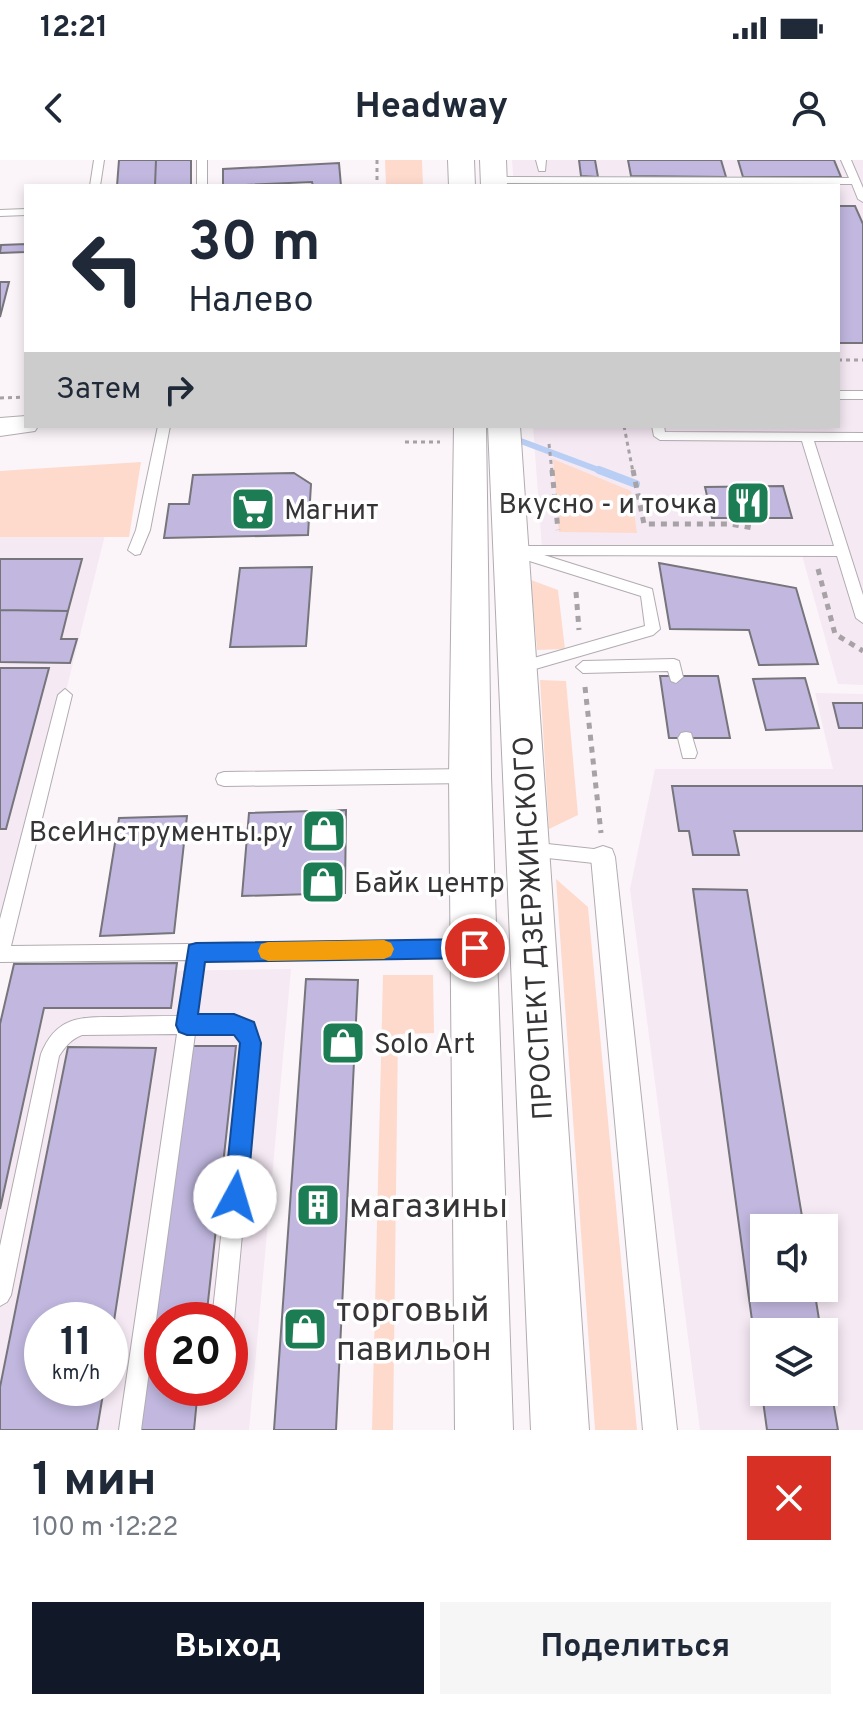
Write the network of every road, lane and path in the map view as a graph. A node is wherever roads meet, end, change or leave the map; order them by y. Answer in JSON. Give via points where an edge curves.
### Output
{"nodes":[{"id":1,"x":99,"y":160,"type":"edge"},
{"id":2,"x":202,"y":160,"type":"edge"},
{"id":3,"x":377,"y":160,"type":"edge"},
{"id":4,"x":461,"y":160,"type":"edge"},
{"id":5,"x":846,"y":160,"type":"edge"},
{"id":6,"x":493,"y":175,"type":"edge"},
{"id":7,"x":855,"y":181,"type":"junction"},
{"id":8,"x":95,"y":184,"type":"edge"},
{"id":9,"x":202,"y":184,"type":"edge"},
{"id":10,"x":377,"y":184,"type":"edge"},
{"id":11,"x":462,"y":184,"type":"edge"},
{"id":12,"x":863,"y":199,"type":"edge"},
{"id":13,"x":24,"y":212,"type":"edge"},
{"id":14,"x":0,"y":213,"type":"edge"},
{"id":15,"x":840,"y":360,"type":"edge"},
{"id":16,"x":863,"y":360,"type":"edge"},
{"id":17,"x":840,"y":395,"type":"edge"},
{"id":18,"x":863,"y":395,"type":"edge"},
{"id":19,"x":24,"y":397,"type":"edge"},
{"id":20,"x":0,"y":398,"type":"edge"},
{"id":21,"x":24,"y":425,"type":"edge"},
{"id":22,"x":0,"y":427,"type":"edge"},
{"id":23,"x":164,"y":428,"type":"edge"},
{"id":24,"x":504,"y":428,"type":"edge"},
{"id":25,"x":658,"y":428,"type":"edge"},
{"id":26,"x":459,"y":434,"type":"edge"},
{"id":27,"x":807,"y":437,"type":"junction"},
{"id":28,"x":863,"y":437,"type":"edge"},
{"id":29,"x":405,"y":442,"type":"dead end"},
{"id":30,"x":549,"y":444,"type":"dead end"},
{"id":31,"x":135,"y":550,"type":"dead end"},
{"id":32,"x":511,"y":550,"type":"junction"},
{"id":33,"x":560,"y":550,"type":"junction"},
{"id":34,"x":841,"y":551,"type":"junction"},
{"id":35,"x":574,"y":570,"type":"junction"},
{"id":36,"x":863,"y":618,"type":"edge"},
{"id":37,"x":581,"y":649,"type":"junction"},
{"id":38,"x":583,"y":667,"type":"joint"},
{"id":39,"x":518,"y":668,"type":"junction"},
{"id":40,"x":676,"y":677,"type":"dead end"},
{"id":41,"x":65,"y":695,"type":"dead end"},
{"id":42,"x":470,"y":776,"type":"junction"},
{"id":43,"x":224,"y":779,"type":"dead end"},
{"id":44,"x":528,"y":848,"type":"junction"},
{"id":45,"x":603,"y":857,"type":"junction"},
{"id":46,"x":475,"y":948,"type":"junction"},
{"id":47,"x":196,"y":952,"type":"junction"},
{"id":48,"x":0,"y":954,"type":"edge"},
{"id":49,"x":187,"y":1025,"type":"junction"},
{"id":50,"x":0,"y":1295,"type":"edge"},
{"id":51,"x":225,"y":1302,"type":"edge"},
{"id":52,"x":130,"y":1430,"type":"edge"},
{"id":53,"x":484,"y":1430,"type":"edge"},
{"id":54,"x":560,"y":1430,"type":"edge"},
{"id":55,"x":660,"y":1430,"type":"edge"}],
"edges":[{"from":1,"to":8,"type":"lane"},
{"from":2,"to":9,"type":"lane"},
{"from":3,"to":10,"type":"path"},
{"from":4,"to":11,"type":"street"},
{"from":5,"to":7,"type":"lane"},
{"from":6,"to":7,"type":"lane"},
{"from":7,"to":12,"type":"lane"},
{"from":13,"to":14,"type":"lane"},
{"from":15,"to":16,"type":"path"},
{"from":17,"to":18,"type":"lane"},
{"from":19,"to":20,"type":"path"},
{"from":21,"to":22,"type":"street"},
{"from":23,"to":31,"type":"lane"},
{"from":24,"to":32,"type":"street","name":"ПРОСПЕКТ ДЗЕРЖИНСКОГО"},
{"from":25,"to":27,"type":"lane","via":[[660,436]]},
{"from":26,"to":29,"type":"path"},
{"from":26,"to":42,"type":"street","name":"ПРОСПЕКТ ДЗЕРЖИНСКОГО"},
{"from":27,"to":28,"type":"lane"},
{"from":27,"to":34,"type":"lane"},
{"from":30,"to":33,"type":"path"},
{"from":32,"to":33,"type":"lane"},
{"from":32,"to":35,"type":"lane"},
{"from":32,"to":39,"type":"street","name":"ПРОСПЕКТ ДЗЕРЖИНСКОГО"},
{"from":33,"to":34,"type":"lane"},
{"from":34,"to":36,"type":"lane"},
{"from":35,"to":37,"type":"path"},
{"from":35,"to":37,"type":"lane","via":[[647,593],[653,629]]},
{"from":37,"to":39,"type":"lane"},
{"from":38,"to":40,"type":"lane","via":[[674,665]]},
{"from":38,"to":45,"type":"path"},
{"from":39,"to":44,"type":"street","name":"ПРОСПЕКТ ДЗЕРЖИНСКОГО"},
{"from":41,"to":48,"type":"lane"},
{"from":42,"to":43,"type":"lane"},
{"from":42,"to":46,"type":"street","name":"ПРОСПЕКТ ДЗЕРЖИНСКОГО"},
{"from":44,"to":45,"type":"lane"},
{"from":44,"to":54,"type":"street","name":"ПРОСПЕКТ ДЗЕРЖИНСКОГО"},
{"from":45,"to":55,"type":"street"},
{"from":46,"to":47,"type":"lane"},
{"from":46,"to":53,"type":"street","name":"ПРОСПЕКТ ДЗЕРЖИНСКОГО"},
{"from":47,"to":48,"type":"lane"},
{"from":47,"to":49,"type":"lane"},
{"from":49,"to":50,"type":"lane","via":[[82,1026],[56,1040]]},
{"from":49,"to":51,"type":"lane","via":[[234,1025],[246,1029],[251,1043]]},
{"from":49,"to":52,"type":"lane"}]}
